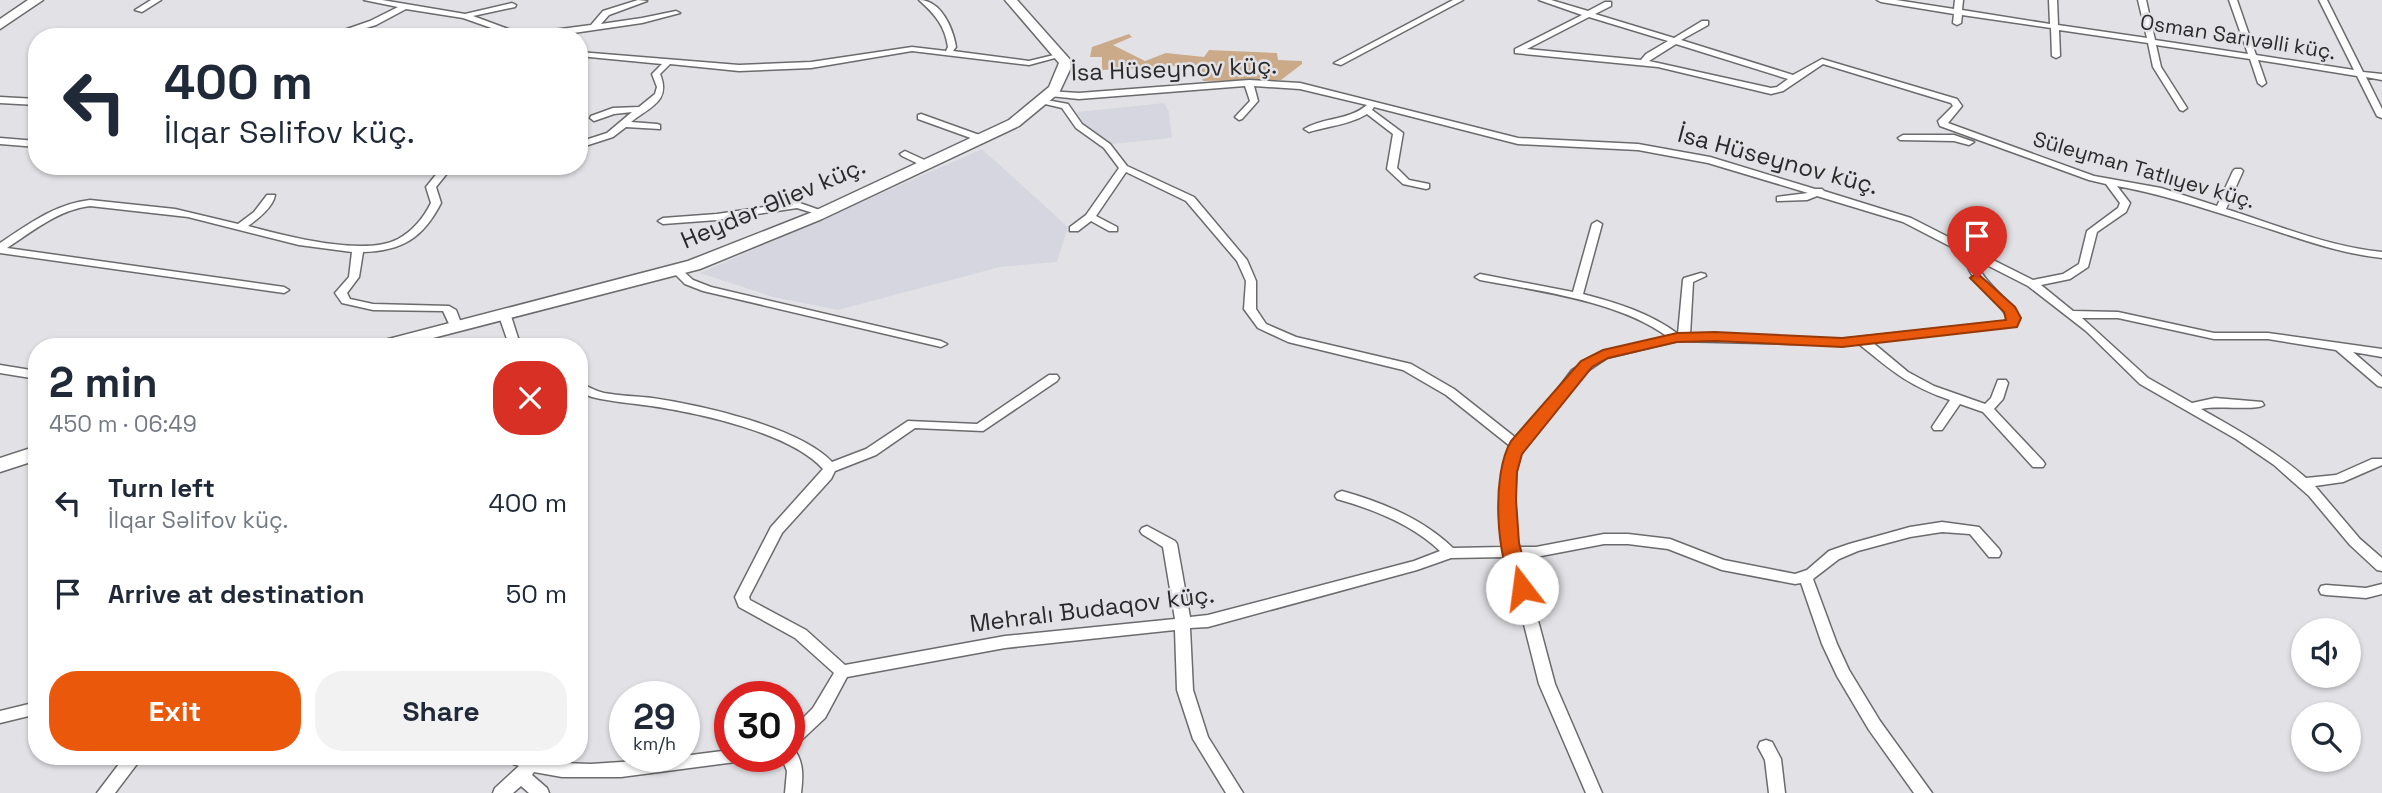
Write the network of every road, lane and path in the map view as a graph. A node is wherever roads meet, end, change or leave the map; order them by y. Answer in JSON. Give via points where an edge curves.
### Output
{"nodes":[{"id":1,"x":37,"y":0,"type":"edge"},
{"id":2,"x":157,"y":0,"type":"edge"},
{"id":3,"x":368,"y":0,"type":"edge"},
{"id":4,"x":410,"y":0,"type":"edge"},
{"id":5,"x":923,"y":0,"type":"edge"},
{"id":6,"x":1010,"y":0,"type":"edge"},
{"id":7,"x":1459,"y":0,"type":"edge"},
{"id":8,"x":1543,"y":0,"type":"edge"},
{"id":9,"x":1881,"y":0,"type":"edge"},
{"id":10,"x":1959,"y":0,"type":"edge"},
{"id":11,"x":2053,"y":0,"type":"edge"},
{"id":12,"x":2142,"y":0,"type":"edge"},
{"id":13,"x":2233,"y":0,"type":"edge"},
{"id":14,"x":2323,"y":0,"type":"edge"},
{"id":15,"x":643,"y":1,"type":"edge"},
{"id":16,"x":1608,"y":4,"type":"dead end"},
{"id":17,"x":512,"y":5,"type":"dead end"},
{"id":18,"x":403,"y":8,"type":"junction"},
{"id":19,"x":139,"y":10,"type":"dead end"},
{"id":20,"x":435,"y":12,"type":"junction"},
{"id":21,"x":1958,"y":12,"type":"junction"},
{"id":22,"x":676,"y":13,"type":"dead end"},
{"id":23,"x":1589,"y":14,"type":"junction"},
{"id":24,"x":464,"y":16,"type":"junction"},
{"id":25,"x":373,"y":23,"type":"junction"},
{"id":26,"x":1705,"y":23,"type":"dead end"},
{"id":27,"x":1957,"y":23,"type":"dead end"},
{"id":28,"x":0,"y":25,"type":"edge"},
{"id":29,"x":595,"y":25,"type":"junction"},
{"id":30,"x":2054,"y":27,"type":"junction"},
{"id":31,"x":357,"y":28,"type":"edge"},
{"id":32,"x":499,"y":28,"type":"edge"},
{"id":33,"x":580,"y":28,"type":"edge"},
{"id":34,"x":1674,"y":41,"type":"junction"},
{"id":35,"x":2150,"y":41,"type":"junction"},
{"id":36,"x":1833,"y":52,"type":"dead end"},
{"id":37,"x":948,"y":53,"type":"junction"},
{"id":38,"x":588,"y":55,"type":"edge"},
{"id":39,"x":1062,"y":55,"type":"junction"},
{"id":40,"x":2056,"y":56,"type":"dead end"},
{"id":41,"x":2254,"y":57,"type":"junction"},
{"id":42,"x":1822,"y":61,"type":"junction"},
{"id":43,"x":1644,"y":62,"type":"junction"},
{"id":44,"x":1338,"y":63,"type":"dead end"},
{"id":45,"x":666,"y":64,"type":"junction"},
{"id":46,"x":2362,"y":74,"type":"junction"},
{"id":47,"x":2382,"y":77,"type":"edge"},
{"id":48,"x":1794,"y":78,"type":"junction"},
{"id":49,"x":1248,"y":83,"type":"junction"},
{"id":50,"x":2262,"y":83,"type":"dead end"},
{"id":51,"x":1047,"y":97,"type":"junction"},
{"id":52,"x":0,"y":100,"type":"edge"},
{"id":53,"x":28,"y":102,"type":"edge"},
{"id":54,"x":1369,"y":108,"type":"junction"},
{"id":55,"x":2183,"y":108,"type":"dead end"},
{"id":56,"x":642,"y":109,"type":"junction"},
{"id":57,"x":2381,"y":116,"type":"edge"},
{"id":58,"x":921,"y":117,"type":"dead end"},
{"id":59,"x":1239,"y":117,"type":"dead end"},
{"id":60,"x":594,"y":118,"type":"dead end"},
{"id":61,"x":624,"y":124,"type":"junction"},
{"id":62,"x":657,"y":127,"type":"dead end"},
{"id":63,"x":1309,"y":129,"type":"dead end"},
{"id":64,"x":1903,"y":138,"type":"dead end"},
{"id":65,"x":982,"y":139,"type":"junction"},
{"id":66,"x":0,"y":141,"type":"edge"},
{"id":67,"x":28,"y":143,"type":"edge"},
{"id":68,"x":588,"y":143,"type":"edge"},
{"id":69,"x":1992,"y":143,"type":"junction"},
{"id":70,"x":905,"y":154,"type":"dead end"},
{"id":71,"x":928,"y":165,"type":"junction"},
{"id":72,"x":1124,"y":167,"type":"junction"},
{"id":73,"x":2238,"y":171,"type":"dead end"},
{"id":74,"x":440,"y":175,"type":"edge"},
{"id":75,"x":2109,"y":181,"type":"junction"},
{"id":76,"x":1426,"y":186,"type":"dead end"},
{"id":77,"x":1819,"y":191,"type":"junction"},
{"id":78,"x":271,"y":197,"type":"dead end"},
{"id":79,"x":1781,"y":199,"type":"dead end"},
{"id":80,"x":2221,"y":209,"type":"junction"},
{"id":81,"x":823,"y":213,"type":"junction"},
{"id":82,"x":1090,"y":217,"type":"junction"},
{"id":83,"x":663,"y":222,"type":"dead end"},
{"id":84,"x":1597,"y":225,"type":"dead end"},
{"id":85,"x":239,"y":228,"type":"junction"},
{"id":86,"x":1073,"y":229,"type":"dead end"},
{"id":87,"x":1113,"y":229,"type":"dead end"},
{"id":88,"x":358,"y":248,"type":"junction"},
{"id":89,"x":0,"y":249,"type":"edge"},
{"id":90,"x":1974,"y":252,"type":"junction"},
{"id":91,"x":2382,"y":255,"type":"edge"},
{"id":92,"x":677,"y":271,"type":"junction"},
{"id":93,"x":1701,"y":276,"type":"dead end"},
{"id":94,"x":1480,"y":277,"type":"dead end"},
{"id":95,"x":2032,"y":284,"type":"junction"},
{"id":96,"x":284,"y":290,"type":"dead end"},
{"id":97,"x":1577,"y":297,"type":"junction"},
{"id":98,"x":2071,"y":314,"type":"junction"},
{"id":99,"x":505,"y":316,"type":"junction"},
{"id":100,"x":457,"y":328,"type":"junction"},
{"id":101,"x":1680,"y":337,"type":"junction"},
{"id":102,"x":431,"y":338,"type":"edge"},
{"id":103,"x":513,"y":338,"type":"edge"},
{"id":104,"x":1862,"y":340,"type":"junction"},
{"id":105,"x":940,"y":344,"type":"dead end"},
{"id":106,"x":2341,"y":348,"type":"junction"},
{"id":107,"x":2382,"y":353,"type":"edge"},
{"id":108,"x":2362,"y":366,"type":"junction"},
{"id":109,"x":2382,"y":368,"type":"edge"},
{"id":110,"x":0,"y":369,"type":"edge"},
{"id":111,"x":28,"y":374,"type":"edge"},
{"id":112,"x":1053,"y":378,"type":"dead end"},
{"id":113,"x":2002,"y":383,"type":"dead end"},
{"id":114,"x":2382,"y":383,"type":"edge"},
{"id":115,"x":588,"y":392,"type":"edge"},
{"id":116,"x":1957,"y":398,"type":"junction"},
{"id":117,"x":2258,"y":405,"type":"dead end"},
{"id":118,"x":2191,"y":407,"type":"junction"},
{"id":119,"x":1987,"y":409,"type":"junction"},
{"id":120,"x":1938,"y":427,"type":"dead end"},
{"id":121,"x":1517,"y":445,"type":"junction"},
{"id":122,"x":28,"y":456,"type":"edge"},
{"id":123,"x":2377,"y":462,"type":"dead end"},
{"id":124,"x":2038,"y":464,"type":"dead end"},
{"id":125,"x":0,"y":465,"type":"edge"},
{"id":126,"x":830,"y":468,"type":"junction"},
{"id":127,"x":2304,"y":483,"type":"junction"},
{"id":128,"x":1342,"y":496,"type":"dead end"},
{"id":129,"x":1147,"y":531,"type":"dead end"},
{"id":130,"x":1450,"y":553,"type":"junction"},
{"id":131,"x":1513,"y":553,"type":"junction"},
{"id":132,"x":1994,"y":553,"type":"dead end"},
{"id":133,"x":2382,"y":566,"type":"edge"},
{"id":134,"x":1805,"y":577,"type":"junction"},
{"id":135,"x":2382,"y":589,"type":"edge"},
{"id":136,"x":2326,"y":590,"type":"dead end"},
{"id":137,"x":1182,"y":625,"type":"junction"},
{"id":138,"x":842,"y":672,"type":"junction"},
{"id":139,"x":28,"y":710,"type":"edge"},
{"id":140,"x":0,"y":717,"type":"edge"},
{"id":141,"x":805,"y":727,"type":"edge"},
{"id":142,"x":1766,"y":747,"type":"dead end"},
{"id":143,"x":714,"y":758,"type":"edge"},
{"id":144,"x":128,"y":765,"type":"edge"},
{"id":145,"x":520,"y":765,"type":"edge"},
{"id":146,"x":526,"y":770,"type":"junction"},
{"id":147,"x":795,"y":772,"type":"edge"},
{"id":148,"x":105,"y":793,"type":"edge"},
{"id":149,"x":501,"y":793,"type":"edge"},
{"id":150,"x":541,"y":793,"type":"edge"},
{"id":151,"x":793,"y":793,"type":"edge"},
{"id":152,"x":1236,"y":793,"type":"edge"},
{"id":153,"x":1594,"y":793,"type":"edge"},
{"id":154,"x":1777,"y":793,"type":"edge"},
{"id":155,"x":1924,"y":793,"type":"edge"}],
"edges":[{"from":1,"to":28,"type":"main road"},
{"from":2,"to":19,"type":"street"},
{"from":3,"to":18,"type":"street"},
{"from":4,"to":18,"type":"street"},
{"from":5,"to":37,"type":"street","via":[[949,30],[952,47]]},
{"from":6,"to":39,"type":"main road"},
{"from":7,"to":44,"type":"street"},
{"from":8,"to":23,"type":"street"},
{"from":9,"to":21,"type":"street","name":"Osman Sarıvəlli küç."},
{"from":10,"to":21,"type":"street"},
{"from":11,"to":30,"type":"street"},
{"from":12,"to":35,"type":"street"},
{"from":13,"to":41,"type":"street"},
{"from":14,"to":46,"type":"street"},
{"from":15,"to":29,"type":"street","via":[[606,13]]},
{"from":16,"to":23,"type":"street"},
{"from":17,"to":24,"type":"street"},
{"from":18,"to":20,"type":"street"},
{"from":18,"to":25,"type":"street"},
{"from":20,"to":24,"type":"street"},
{"from":20,"to":25,"type":"street"},
{"from":21,"to":27,"type":"street"},
{"from":21,"to":30,"type":"street","name":"Osman Sarıvəlli küç."},
{"from":22,"to":29,"type":"street"},
{"from":23,"to":34,"type":"street"},
{"from":23,"to":43,"type":"street","via":[[1518,51]]},
{"from":24,"to":32,"type":"street"},
{"from":25,"to":31,"type":"street"},
{"from":26,"to":34,"type":"street"},
{"from":29,"to":33,"type":"street"},
{"from":30,"to":35,"type":"street","name":"Osman Sarıvəlli küç."},
{"from":30,"to":40,"type":"street"},
{"from":34,"to":43,"type":"street"},
{"from":34,"to":48,"type":"street"},
{"from":35,"to":41,"type":"street","name":"Osman Sarıvəlli küç."},
{"from":35,"to":55,"type":"street","via":[[2160,74]]},
{"from":36,"to":42,"type":"street"},
{"from":37,"to":39,"type":"street","via":[[1029,63]]},
{"from":37,"to":45,"type":"street","via":[[897,50],[798,67]]},
{"from":38,"to":45,"type":"street"},
{"from":39,"to":51,"type":"main road","name":"Heydər Əliev küç.","via":[[1066,66]]},
{"from":41,"to":46,"type":"street","name":"Osman Sarıvəlli küç."},
{"from":41,"to":50,"type":"street"},
{"from":42,"to":48,"type":"street"},
{"from":42,"to":69,"type":"street","name":"Süleyman Tatlıyev küç.","via":[[1954,101],[1958,106],[1943,124]]},
{"from":43,"to":48,"type":"street","via":[[1771,91]]},
{"from":45,"to":56,"type":"street","via":[[656,74],[659,94]]},
{"from":46,"to":47,"type":"street","name":"Osman Sarıvəlli küç."},
{"from":46,"to":57,"type":"street"},
{"from":49,"to":51,"type":"street","name":"İsa Hüseynov küç."},
{"from":49,"to":54,"type":"street","name":"İsa Hüseynov küç.","via":[[1314,88]]},
{"from":49,"to":59,"type":"street","via":[[1254,101]]},
{"from":51,"to":65,"type":"main road","name":"Heydər Əliev küç.","via":[[1014,123]]},
{"from":51,"to":72,"type":"street","via":[[1065,106],[1079,126],[1107,146]]},
{"from":52,"to":53,"type":"street"},
{"from":54,"to":63,"type":"street","via":[[1352,121]]},
{"from":54,"to":76,"type":"street","via":[[1398,133],[1392,169],[1399,178]]},
{"from":54,"to":77,"type":"street","name":"İsa Hüseynov küç.","via":[[1518,141],[1676,152]]},
{"from":56,"to":60,"type":"street"},
{"from":56,"to":61,"type":"street"},
{"from":58,"to":65,"type":"street"},
{"from":61,"to":62,"type":"street"},
{"from":61,"to":68,"type":"street"},
{"from":64,"to":69,"type":"street","via":[[1954,138],[1982,146]]},
{"from":65,"to":71,"type":"main road","name":"Heydər Əliev küç."},
{"from":66,"to":67,"type":"street"},
{"from":69,"to":75,"type":"street","name":"Süleyman Tatlıyev küç."},
{"from":70,"to":71,"type":"street"},
{"from":71,"to":81,"type":"main road","name":"Heydər Əliev küç."},
{"from":72,"to":82,"type":"street"},
{"from":72,"to":121,"type":"street","via":[[1190,199],[1242,260],[1251,281],[1250,309],[1262,326],[1292,340],[1408,367],[1450,392]]},
{"from":73,"to":80,"type":"street"},
{"from":74,"to":88,"type":"street","via":[[430,187],[436,203],[433,209],[409,237],[382,247]]},
{"from":75,"to":80,"type":"street","name":"Süleyman Tatlıyev küç."},
{"from":75,"to":95,"type":"street","via":[[2125,203],[2092,231],[2084,265],[2066,277]]},
{"from":77,"to":79,"type":"street"},
{"from":77,"to":90,"type":"street","name":"İsa Hüseynov küç.","via":[[1908,220]]},
{"from":78,"to":85,"type":"street"},
{"from":80,"to":91,"type":"street","name":"Süleyman Tatlıyev küç.","via":[[2322,243]]},
{"from":81,"to":83,"type":"street","via":[[797,205]]},
{"from":81,"to":92,"type":"main road","name":"Heydər Əliev küç."},
{"from":82,"to":86,"type":"street"},
{"from":82,"to":87,"type":"street"},
{"from":84,"to":97,"type":"street"},
{"from":85,"to":88,"type":"street","via":[[283,239]]},
{"from":85,"to":89,"type":"street","via":[[181,214],[83,203],[60,211]]},
{"from":88,"to":100,"type":"street","via":[[354,277],[341,293],[346,301],[373,307],[445,308]]},
{"from":89,"to":96,"type":"street"},
{"from":90,"to":95,"type":"street","name":"İsa Hüseynov küç."},
{"from":90,"to":104,"type":"street","via":[[1970,259],[1977,278],[2010,310],[2012,324]]},
{"from":92,"to":99,"type":"main road","name":"Heydər Əliev küç."},
{"from":92,"to":105,"type":"street","via":[[707,289]]},
{"from":93,"to":101,"type":"street","via":[[1688,280]]},
{"from":94,"to":97,"type":"street"},
{"from":95,"to":98,"type":"street","name":"İsa Hüseynov küç."},
{"from":97,"to":101,"type":"street","via":[[1649,319]]},
{"from":98,"to":106,"type":"street","via":[[2118,315],[2214,336],[2268,336]]},
{"from":98,"to":118,"type":"street","name":"İsa Hüseynov küç.","via":[[2144,381]]},
{"from":99,"to":100,"type":"main road","name":"Heydər Əliev küç."},
{"from":99,"to":103,"type":"street"},
{"from":100,"to":102,"type":"main road","name":"Heydər Əliev küç."},
{"from":101,"to":104,"type":"street","via":[[1811,343]]},
{"from":101,"to":121,"type":"street","via":[[1603,355],[1587,364]]},
{"from":104,"to":116,"type":"street","via":[[1904,375]]},
{"from":106,"to":107,"type":"street"},
{"from":106,"to":108,"type":"street"},
{"from":108,"to":109,"type":"street"},
{"from":108,"to":114,"type":"street"},
{"from":110,"to":111,"type":"street"},
{"from":112,"to":126,"type":"street","via":[[979,428],[912,424],[870,452]]},
{"from":113,"to":119,"type":"street","via":[[1997,399]]},
{"from":115,"to":126,"type":"street","via":[[601,398],[652,402],[772,433],[815,451]]},
{"from":116,"to":119,"type":"street"},
{"from":116,"to":120,"type":"street"},
{"from":117,"to":118,"type":"street","via":[[2215,402]]},
{"from":118,"to":127,"type":"street","name":"İsa Hüseynov küç.","via":[[2257,447]]},
{"from":119,"to":124,"type":"street"},
{"from":121,"to":131,"type":"street","via":[[1507,500]]},
{"from":122,"to":125,"type":"main road"},
{"from":123,"to":127,"type":"street","via":[[2338,479]]},
{"from":126,"to":138,"type":"street","via":[[776,530],[742,597],[751,608],[800,630]]},
{"from":127,"to":133,"type":"street","name":"İsa Hüseynov küç."},
{"from":128,"to":130,"type":"street","via":[[1368,503]]},
{"from":129,"to":137,"type":"street","via":[[1170,544]]},
{"from":130,"to":131,"type":"street","name":"Mehralı Budaqov küç."},
{"from":130,"to":137,"type":"street","name":"Mehralı Budaqov küç."},
{"from":131,"to":134,"type":"street","name":"Mehralı Budaqov küç.","via":[[1604,539],[1651,540],[1722,565]]},
{"from":131,"to":153,"type":"street","via":[[1547,684]]},
{"from":132,"to":134,"type":"street","via":[[1974,530],[1942,527],[1854,547]]},
{"from":134,"to":155,"type":"street","via":[[1846,679]]},
{"from":135,"to":136,"type":"street","via":[[2366,593]]},
{"from":137,"to":138,"type":"street","name":"Mehralı Budaqov küç.","via":[[1004,642]]},
{"from":137,"to":152,"type":"street","via":[[1185,690],[1192,715],[1201,739]]},
{"from":138,"to":141,"type":"street","via":[[819,713]]},
{"from":139,"to":140,"type":"street"},
{"from":142,"to":154,"type":"street","via":[[1773,759]]},
{"from":143,"to":146,"type":"street","via":[[573,773]]},
{"from":144,"to":148,"type":"street"},
{"from":145,"to":146,"type":"street"},
{"from":146,"to":149,"type":"street"},
{"from":146,"to":150,"type":"street"},
{"from":147,"to":151,"type":"street"}]}
